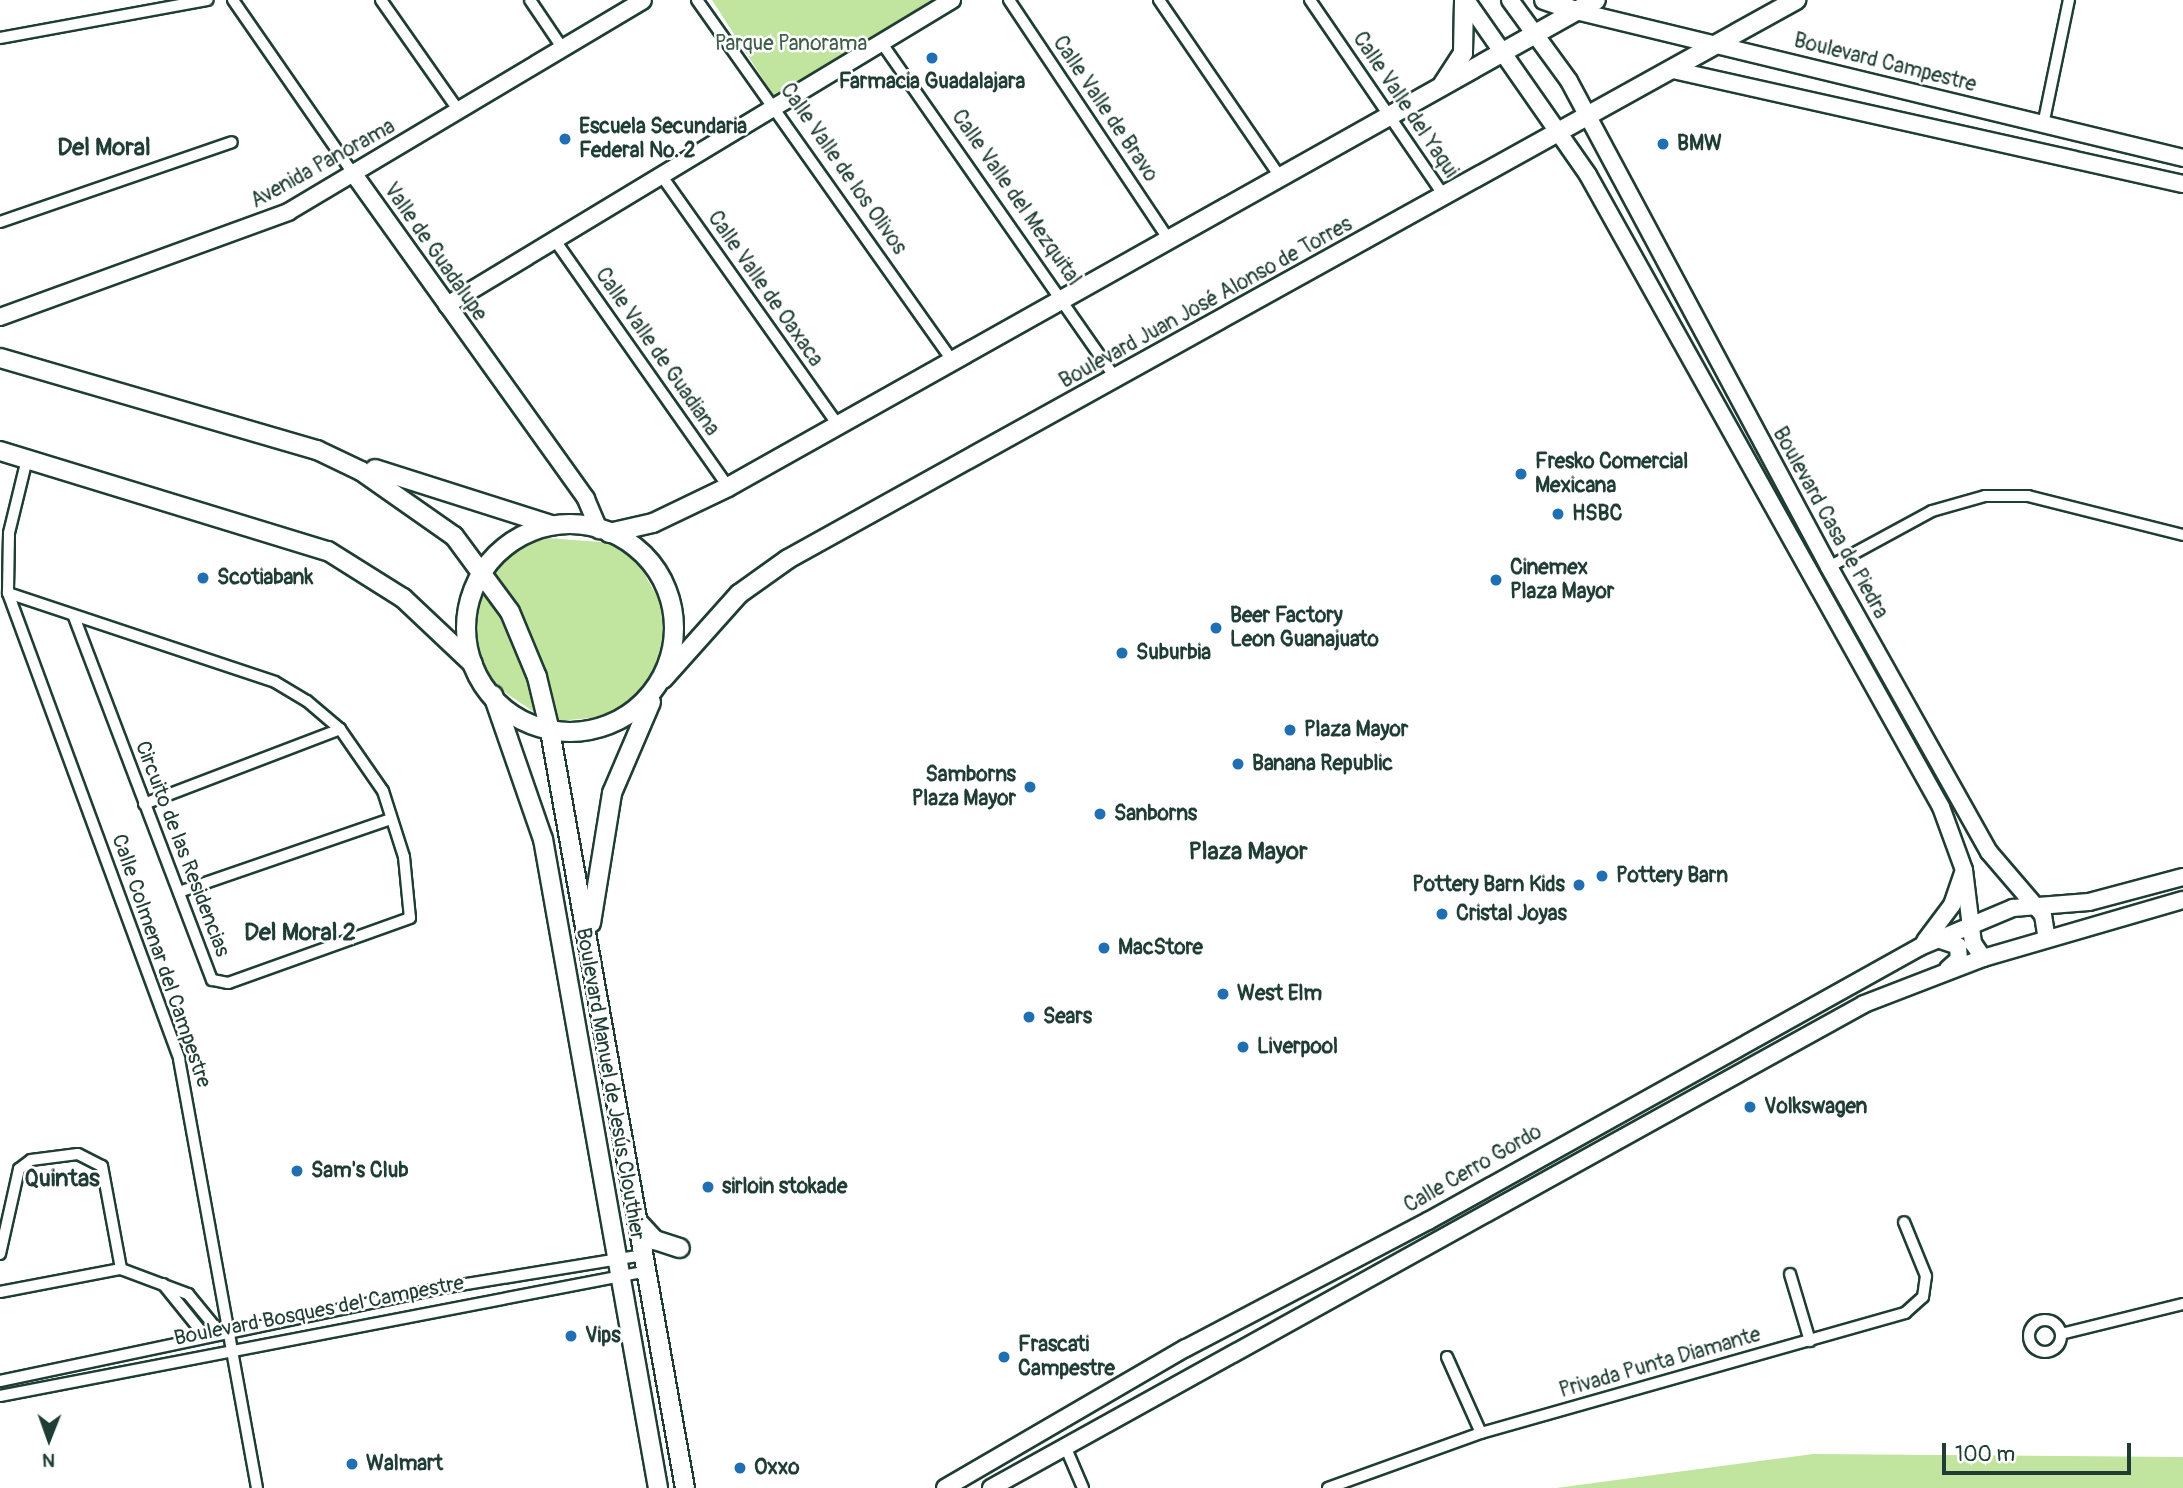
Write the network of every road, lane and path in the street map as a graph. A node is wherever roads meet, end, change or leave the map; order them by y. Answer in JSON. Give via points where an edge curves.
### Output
{"nodes":[{"id":1,"x":208,"y":0,"type":"edge"},
{"id":2,"x":233,"y":0,"type":"edge"},
{"id":3,"x":381,"y":0,"type":"edge"},
{"id":4,"x":530,"y":0,"type":"edge"},
{"id":5,"x":643,"y":0,"type":"edge"},
{"id":6,"x":697,"y":0,"type":"edge"},
{"id":7,"x":951,"y":0,"type":"edge"},
{"id":8,"x":1009,"y":0,"type":"edge"},
{"id":9,"x":1159,"y":0,"type":"edge"},
{"id":10,"x":1310,"y":0,"type":"edge"},
{"id":11,"x":1465,"y":0,"type":"edge"},
{"id":12,"x":1510,"y":0,"type":"edge"},
{"id":13,"x":1544,"y":0,"type":"edge"},
{"id":14,"x":1596,"y":0,"type":"edge"},
{"id":15,"x":1796,"y":0,"type":"edge"},
{"id":16,"x":2069,"y":0,"type":"edge"},
{"id":17,"x":1576,"y":11,"type":"junction"},
{"id":18,"x":1535,"y":36,"type":"junction"},
{"id":19,"x":0,"y":38,"type":"edge"},
{"id":20,"x":881,"y":42,"type":"junction"},
{"id":21,"x":1720,"y":44,"type":"junction"},
{"id":22,"x":563,"y":49,"type":"junction"},
{"id":23,"x":1507,"y":51,"type":"junction"},
{"id":24,"x":1673,"y":70,"type":"junction"},
{"id":25,"x":1435,"y":93,"type":"junction"},
{"id":26,"x":776,"y":106,"type":"junction"},
{"id":27,"x":459,"y":111,"type":"junction"},
{"id":28,"x":1391,"y":116,"type":"junction"},
{"id":29,"x":1588,"y":118,"type":"junction"},
{"id":30,"x":2043,"y":125,"type":"junction"},
{"id":31,"x":1560,"y":132,"type":"junction"},
{"id":32,"x":232,"y":142,"type":"dead end"},
{"id":33,"x":2183,"y":158,"type":"edge"},
{"id":34,"x":353,"y":173,"type":"junction"},
{"id":35,"x":661,"y":175,"type":"junction"},
{"id":36,"x":1281,"y":178,"type":"junction"},
{"id":37,"x":2183,"y":184,"type":"edge"},
{"id":38,"x":1445,"y":197,"type":"junction"},
{"id":39,"x":0,"y":222,"type":"edge"},
{"id":40,"x":554,"y":239,"type":"junction"},
{"id":41,"x":1169,"y":240,"type":"junction"},
{"id":42,"x":1065,"y":300,"type":"junction"},
{"id":43,"x":447,"y":305,"type":"junction"},
{"id":44,"x":0,"y":317,"type":"edge"},
{"id":45,"x":0,"y":358,"type":"edge"},
{"id":46,"x":954,"y":362,"type":"junction"},
{"id":47,"x":1116,"y":379,"type":"junction"},
{"id":48,"x":1745,"y":413,"type":"junction"},
{"id":49,"x":1726,"y":422,"type":"junction"},
{"id":50,"x":838,"y":425,"type":"junction"},
{"id":51,"x":317,"y":450,"type":"junction"},
{"id":52,"x":0,"y":451,"type":"edge"},
{"id":53,"x":27,"y":459,"type":"junction"},
{"id":54,"x":728,"y":487,"type":"junction"},
{"id":55,"x":559,"y":527,"type":"junction"},
{"id":56,"x":604,"y":531,"type":"junction"},
{"id":57,"x":2183,"y":536,"type":"edge"},
{"id":58,"x":1829,"y":567,"type":"junction"},
{"id":59,"x":482,"y":569,"type":"junction"},
{"id":60,"x":8,"y":593,"type":"junction"},
{"id":61,"x":74,"y":617,"type":"junction"},
{"id":62,"x":476,"y":667,"type":"junction"},
{"id":63,"x":660,"y":684,"type":"junction"},
{"id":64,"x":493,"y":695,"type":"junction"},
{"id":65,"x":340,"y":729,"type":"junction"},
{"id":66,"x":550,"y":731,"type":"junction"},
{"id":67,"x":144,"y":804,"type":"junction"},
{"id":68,"x":391,"y":819,"type":"junction"},
{"id":69,"x":1964,"y":870,"type":"junction"},
{"id":70,"x":2183,"y":877,"type":"edge"},
{"id":71,"x":179,"y":892,"type":"junction"},
{"id":72,"x":2183,"y":900,"type":"edge"},
{"id":73,"x":2030,"y":905,"type":"junction"},
{"id":74,"x":1971,"y":924,"type":"junction"},
{"id":75,"x":1937,"y":939,"type":"junction"},
{"id":76,"x":2047,"y":939,"type":"junction"},
{"id":77,"x":1920,"y":947,"type":"junction"},
{"id":78,"x":589,"y":950,"type":"junction"},
{"id":79,"x":1983,"y":958,"type":"junction"},
{"id":80,"x":1946,"y":971,"type":"junction"},
{"id":81,"x":638,"y":1222,"type":"junction"},
{"id":82,"x":1904,"y":1222,"type":"dead end"},
{"id":83,"x":680,"y":1248,"type":"dead end"},
{"id":84,"x":0,"y":1254,"type":"edge"},
{"id":85,"x":645,"y":1263,"type":"junction"},
{"id":86,"x":619,"y":1267,"type":"junction"},
{"id":87,"x":121,"y":1269,"type":"junction"},
{"id":88,"x":1790,"y":1275,"type":"dead end"},
{"id":89,"x":163,"y":1284,"type":"junction"},
{"id":90,"x":0,"y":1292,"type":"edge"},
{"id":91,"x":2183,"y":1304,"type":"edge"},
{"id":92,"x":223,"y":1332,"type":"junction"},
{"id":93,"x":2061,"y":1334,"type":"dead end"},
{"id":94,"x":205,"y":1336,"type":"junction"},
{"id":95,"x":1811,"y":1341,"type":"junction"},
{"id":96,"x":230,"y":1347,"type":"junction"},
{"id":97,"x":1447,"y":1357,"type":"dead end"},
{"id":98,"x":0,"y":1381,"type":"edge"},
{"id":99,"x":0,"y":1396,"type":"edge"},
{"id":100,"x":1481,"y":1433,"type":"junction"},
{"id":101,"x":1065,"y":1446,"type":"junction"},
{"id":102,"x":257,"y":1488,"type":"edge"},
{"id":103,"x":658,"y":1488,"type":"edge"},
{"id":104,"x":685,"y":1488,"type":"edge"},
{"id":105,"x":944,"y":1488,"type":"edge"},
{"id":106,"x":991,"y":1488,"type":"edge"},
{"id":107,"x":1083,"y":1488,"type":"edge"},
{"id":108,"x":1328,"y":1488,"type":"edge"}],
"edges":[{"from":1,"to":19,"type":"street"},
{"from":2,"to":34,"type":"street","name":"Valle de Guadalupe"},
{"from":3,"to":27,"type":"street"},
{"from":4,"to":22,"type":"street"},
{"from":5,"to":22,"type":"main road","name":"Avenida Panorama"},
{"from":6,"to":26,"type":"street","name":"Calle Valle de los Olivos"},
{"from":7,"to":20,"type":"main road"},
{"from":8,"to":41,"type":"street","name":"Calle Valle de Bravo"},
{"from":9,"to":36,"type":"street"},
{"from":10,"to":28,"type":"street","name":"Calle Valle del Yaqui"},
{"from":11,"to":23,"type":"main road"},
{"from":11,"to":25,"type":"main road","via":[[1463,53]]},
{"from":12,"to":18,"type":"main road"},
{"from":13,"to":17,"type":"main road"},
{"from":14,"to":17,"type":"main road"},
{"from":15,"to":21,"type":"main road","name":"Boulevard Juan José Alonso de Torres"},
{"from":16,"to":30,"type":"street"},
{"from":17,"to":18,"type":"main road"},
{"from":17,"to":21,"type":"main road","name":"Boulevard Campestre"},
{"from":18,"to":23,"type":"main road"},
{"from":18,"to":29,"type":"main road"},
{"from":20,"to":26,"type":"main road"},
{"from":20,"to":42,"type":"street","name":"Calle Valle del Mezquital"},
{"from":21,"to":24,"type":"main road","name":"Boulevard Juan José Alonso de Torres"},
{"from":21,"to":30,"type":"main road","name":"Boulevard Campestre"},
{"from":22,"to":27,"type":"main road","name":"Avenida Panorama"},
{"from":23,"to":25,"type":"main road"},
{"from":23,"to":31,"type":"main road"},
{"from":24,"to":29,"type":"main road","name":"Boulevard Juan José Alonso de Torres"},
{"from":24,"to":37,"type":"main road"},
{"from":25,"to":28,"type":"main road"},
{"from":26,"to":35,"type":"main road"},
{"from":26,"to":46,"type":"street","name":"Calle Valle de los Olivos"},
{"from":27,"to":34,"type":"main road","name":"Avenida Panorama"},
{"from":28,"to":36,"type":"main road"},
{"from":28,"to":38,"type":"street","name":"Calle Valle del Yaqui"},
{"from":29,"to":31,"type":"main road","name":"Boulevard Juan José Alonso de Torres"},
{"from":29,"to":48,"type":"main road","name":"Boulevard Casa de Piedra"},
{"from":30,"to":33,"type":"main road","name":"Boulevard Campestre"},
{"from":31,"to":38,"type":"main road","name":"Boulevard Juan José Alonso de Torres"},
{"from":31,"to":49,"type":"main road","name":"Boulevard Casa de Piedra"},
{"from":32,"to":39,"type":"street"},
{"from":34,"to":43,"type":"main road","name":"Valle de Guadalupe"},
{"from":34,"to":44,"type":"main road","name":"Avenida Panorama","via":[[266,222]]},
{"from":35,"to":40,"type":"main road"},
{"from":35,"to":50,"type":"street","name":"Calle Valle de Oaxaca"},
{"from":36,"to":41,"type":"main road"},
{"from":38,"to":47,"type":"main road","name":"Boulevard Juan José Alonso de Torres"},
{"from":40,"to":43,"type":"main road"},
{"from":40,"to":54,"type":"street","name":"Calle Valle de Guadiana"},
{"from":41,"to":42,"type":"main road"},
{"from":42,"to":46,"type":"main road"},
{"from":42,"to":47,"type":"street","name":"Calle Valle del Mezquital"},
{"from":43,"to":56,"type":"main road","name":"Valle de Guadalupe"},
{"from":45,"to":51,"type":"main road"},
{"from":46,"to":50,"type":"main road"},
{"from":47,"to":63,"type":"main road","name":"Boulevard Juan José Alonso de Torres","via":[[760,577]]},
{"from":48,"to":49,"type":"main road"},
{"from":48,"to":58,"type":"main road","name":"Boulevard Casa de Piedra"},
{"from":49,"to":69,"type":"main road","name":"Boulevard Casa de Piedra","via":[[1941,807]]},
{"from":50,"to":54,"type":"main road"},
{"from":51,"to":55,"type":"main road"},
{"from":51,"to":59,"type":"main road","via":[[420,506]]},
{"from":52,"to":53,"type":"main road"},
{"from":53,"to":60,"type":"street","name":"Calle Colmenar del Campestre","via":[[9,533]]},
{"from":53,"to":62,"type":"main road","via":[[328,551],[403,597]]},
{"from":54,"to":56,"type":"main road","via":[[653,523]]},
{"from":55,"to":56,"type":"main road"},
{"from":55,"to":59,"type":"main road","via":[[524,533]]},
{"from":56,"to":63,"type":"main road","via":[[640,551],[669,594],[673,645]]},
{"from":57,"to":58,"type":"street","via":[[2028,496],[1984,496],[1932,511]]},
{"from":58,"to":73,"type":"main road","name":"Boulevard Casa de Piedra","via":[[1989,852]]},
{"from":59,"to":62,"type":"main road","via":[[471,586],[467,617]]},
{"from":59,"to":66,"type":"main road","via":[[527,649]]},
{"from":60,"to":61,"type":"street","name":"Circuito de las Residencias"},
{"from":60,"to":92,"type":"street","name":"Calle Colmenar del Campestre","via":[[178,1059]]},
{"from":61,"to":65,"type":"street","name":"Circuito de las Residencias","via":[[275,682]]},
{"from":61,"to":67,"type":"street","name":"Circuito de las Residencias"},
{"from":62,"to":64,"type":"main road"},
{"from":63,"to":66,"type":"main road","via":[[641,707],[601,727]]},
{"from":63,"to":78,"type":"main road","via":[[612,793],[593,888]]},
{"from":64,"to":66,"type":"main road","via":[[514,716]]},
{"from":64,"to":86,"type":"main road","name":"Boulevard Manuel de Jesús Clouthier","via":[[544,839]]},
{"from":65,"to":67,"type":"street"},
{"from":65,"to":68,"type":"street","name":"Circuito de las Residencias","via":[[374,775]]},
{"from":66,"to":78,"type":"main road","name":"Boulevard Manuel de Jesús Clouthier"},
{"from":67,"to":71,"type":"street","name":"Circuito de las Residencias"},
{"from":68,"to":71,"type":"street"},
{"from":68,"to":71,"type":"street","name":"Circuito de las Residencias","via":[[412,902],[410,918],[397,926],[216,983]]},
{"from":69,"to":74,"type":"main road","name":"Boulevard Casa de Piedra"},
{"from":69,"to":77,"type":"main road","via":[[1945,916]]},
{"from":70,"to":73,"type":"main road","name":"Calle Cerro Gordo","via":[[2089,902]]},
{"from":72,"to":76,"type":"main road","name":"Calle Cerro Gordo"},
{"from":73,"to":74,"type":"main road","name":"Calle Cerro Gordo"},
{"from":73,"to":76,"type":"main road","name":"Boulevard Casa de Piedra","via":[[2045,920]]},
{"from":74,"to":75,"type":"main road","name":"Calle Cerro Gordo"},
{"from":74,"to":79,"type":"main road","name":"Boulevard Casa de Piedra"},
{"from":75,"to":77,"type":"main road","name":"Calle Cerro Gordo"},
{"from":75,"to":80,"type":"main road","via":[[1958,946],[1957,962]]},
{"from":76,"to":79,"type":"main road","name":"Calle Cerro Gordo"},
{"from":77,"to":105,"type":"main road","name":"Calle Cerro Gordo","via":[[1428,1221],[1185,1348]]},
{"from":78,"to":81,"type":"main road","name":"Boulevard Manuel de Jesús Clouthier"},
{"from":79,"to":80,"type":"main road","name":"Calle Cerro Gordo"},
{"from":80,"to":101,"type":"main road","name":"Calle Cerro Gordo","via":[[1864,1004]]},
{"from":81,"to":83,"type":"main road","via":[[655,1240]]},
{"from":81,"to":85,"type":"main road","name":"Boulevard Manuel de Jesús Clouthier"},
{"from":82,"to":95,"type":"street","name":"Privada Punta Diamante","via":[[1926,1276],[1916,1306]]},
{"from":84,"to":87,"type":"street","via":[[19,1169],[31,1160],[78,1154],[102,1166]]},
{"from":85,"to":86,"type":"street","name":"Boulevard Bosques del Campestre"},
{"from":85,"to":86,"type":"street","name":"Boulevard Bosques del Campestre"},
{"from":85,"to":104,"type":"main road","name":"Boulevard Manuel de Jesús Clouthier"},
{"from":86,"to":92,"type":"street","name":"Boulevard Bosques del Campestre"},
{"from":86,"to":96,"type":"street","name":"Boulevard Bosques del Campestre"},
{"from":86,"to":103,"type":"main road","name":"Boulevard Manuel de Jesús Clouthier"},
{"from":87,"to":89,"type":"street"},
{"from":87,"to":90,"type":"street"},
{"from":88,"to":95,"type":"street"},
{"from":89,"to":92,"type":"street","via":[[188,1294]]},
{"from":89,"to":94,"type":"street"},
{"from":91,"to":93,"type":"street"},
{"from":92,"to":94,"type":"street","name":"Boulevard Bosques del Campestre"},
{"from":92,"to":96,"type":"street","name":"Calle Colmenar del Campestre"},
{"from":94,"to":98,"type":"street","name":"Boulevard Bosques del Campestre"},
{"from":95,"to":100,"type":"street","name":"Privada Punta Diamante"},
{"from":96,"to":99,"type":"street","name":"Boulevard Bosques del Campestre"},
{"from":96,"to":102,"type":"street","name":"Calle Colmenar del Campestre"},
{"from":97,"to":100,"type":"street"},
{"from":100,"to":108,"type":"street","name":"Privada Punta Diamante"},
{"from":101,"to":106,"type":"main road","name":"Calle Cerro Gordo"},
{"from":101,"to":107,"type":"street"}]}
